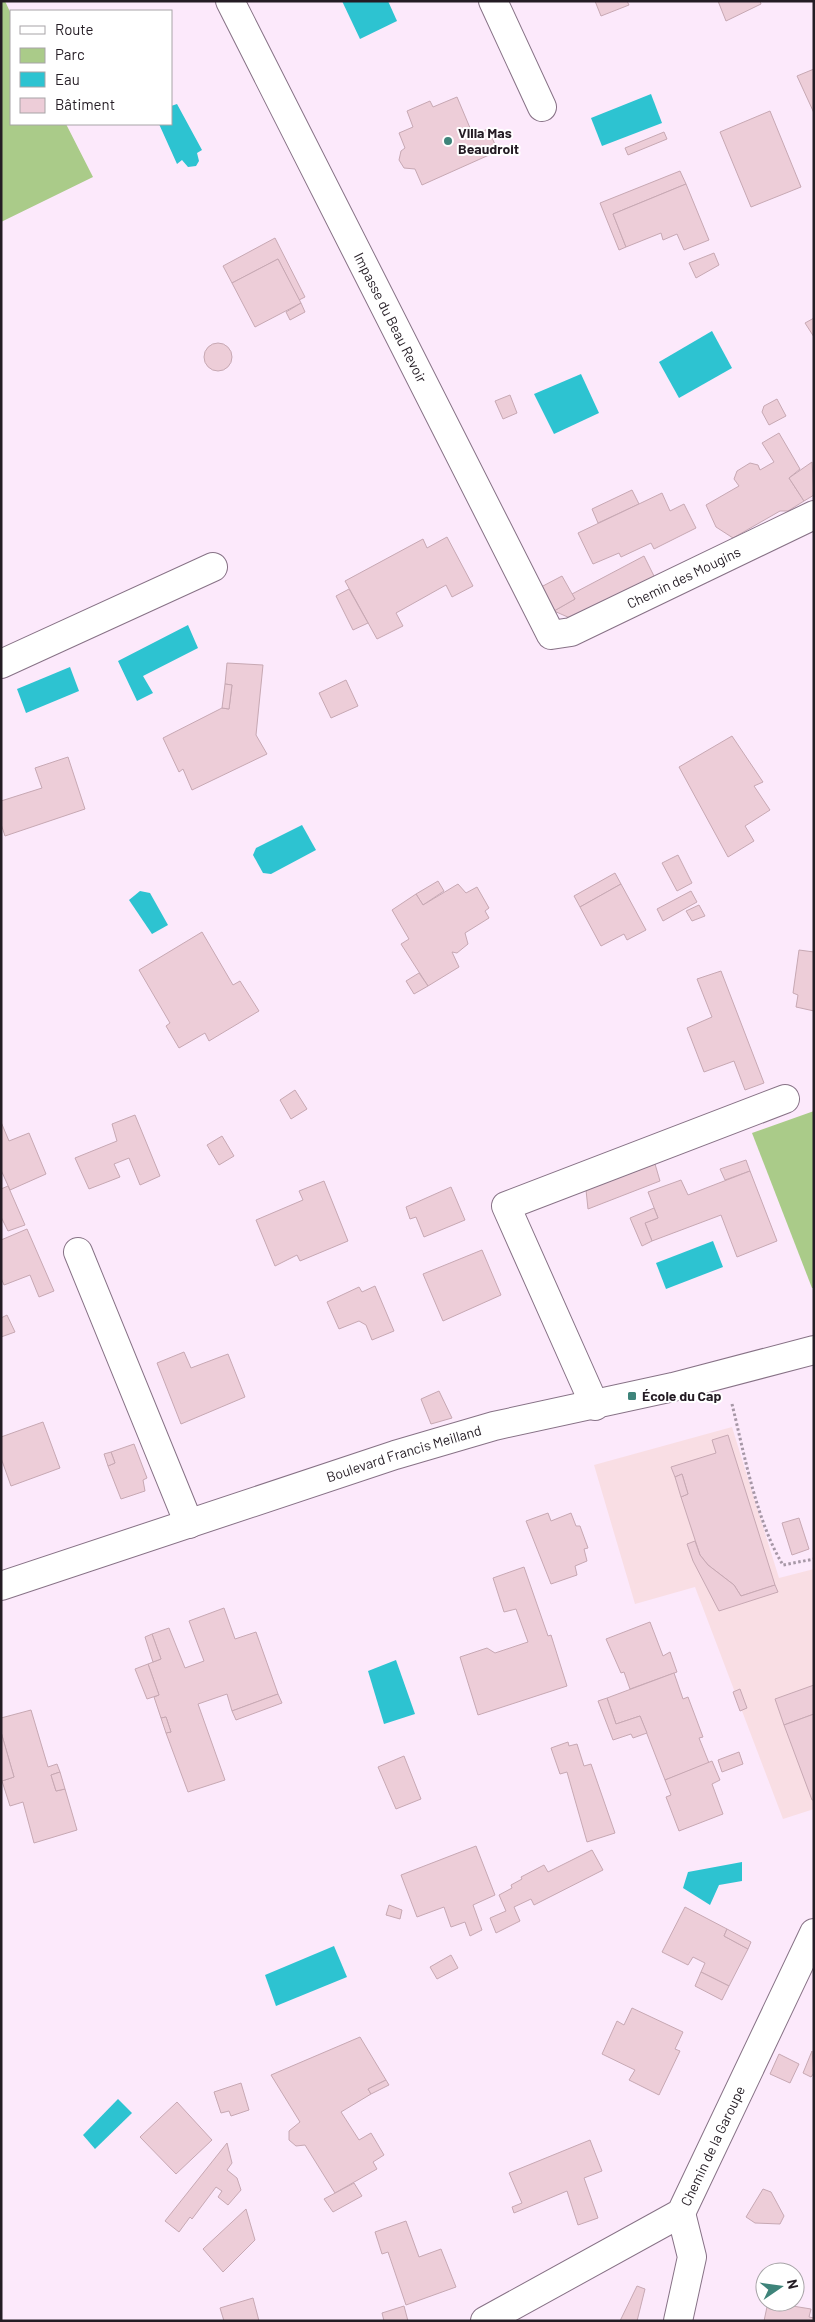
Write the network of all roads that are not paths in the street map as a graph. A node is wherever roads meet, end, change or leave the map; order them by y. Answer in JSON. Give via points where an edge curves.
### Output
{"nodes":[{"id":1,"x":230,"y":1,"type":"edge"},
{"id":2,"x":493,"y":1,"type":"edge"},
{"id":3,"x":542,"y":107,"type":"dead end"},
{"id":4,"x":814,"y":515,"type":"edge"},
{"id":5,"x":214,"y":567,"type":"dead end"},
{"id":6,"x":552,"y":635,"type":"joint"},
{"id":7,"x":1,"y":664,"type":"edge"},
{"id":8,"x":786,"y":1099,"type":"dead end"},
{"id":9,"x":78,"y":1252,"type":"dead end"},
{"id":10,"x":814,"y":1350,"type":"edge"},
{"id":11,"x":595,"y":1406,"type":"junction"},
{"id":12,"x":189,"y":1524,"type":"junction"},
{"id":13,"x":1,"y":1586,"type":"edge"},
{"id":14,"x":814,"y":1932,"type":"edge"},
{"id":15,"x":681,"y":2214,"type":"junction"},
{"id":16,"x":485,"y":2321,"type":"edge"},
{"id":17,"x":678,"y":2321,"type":"edge"}],
"edges":[{"from":1,"to":6,"type":"street","name":"Impasse du Beau Revoir"},
{"from":2,"to":3,"type":"street"},
{"from":4,"to":6,"type":"street","name":"Chemin des Mougins","via":[[572,632]]},
{"from":5,"to":7,"type":"street"},
{"from":8,"to":11,"type":"street","via":[[506,1206]]},
{"from":9,"to":12,"type":"street"},
{"from":10,"to":11,"type":"street","name":"Boulevard Francis Meilland"},
{"from":11,"to":12,"type":"street","name":"Boulevard Francis Meilland","via":[[485,1428]]},
{"from":12,"to":13,"type":"street","name":"Boulevard Francis Meilland"},
{"from":14,"to":15,"type":"street","name":"Chemin de la Garoupe"},
{"from":15,"to":16,"type":"street","name":"Chemin de la Garoupe"},
{"from":15,"to":17,"type":"street","via":[[692,2257]]}]}
